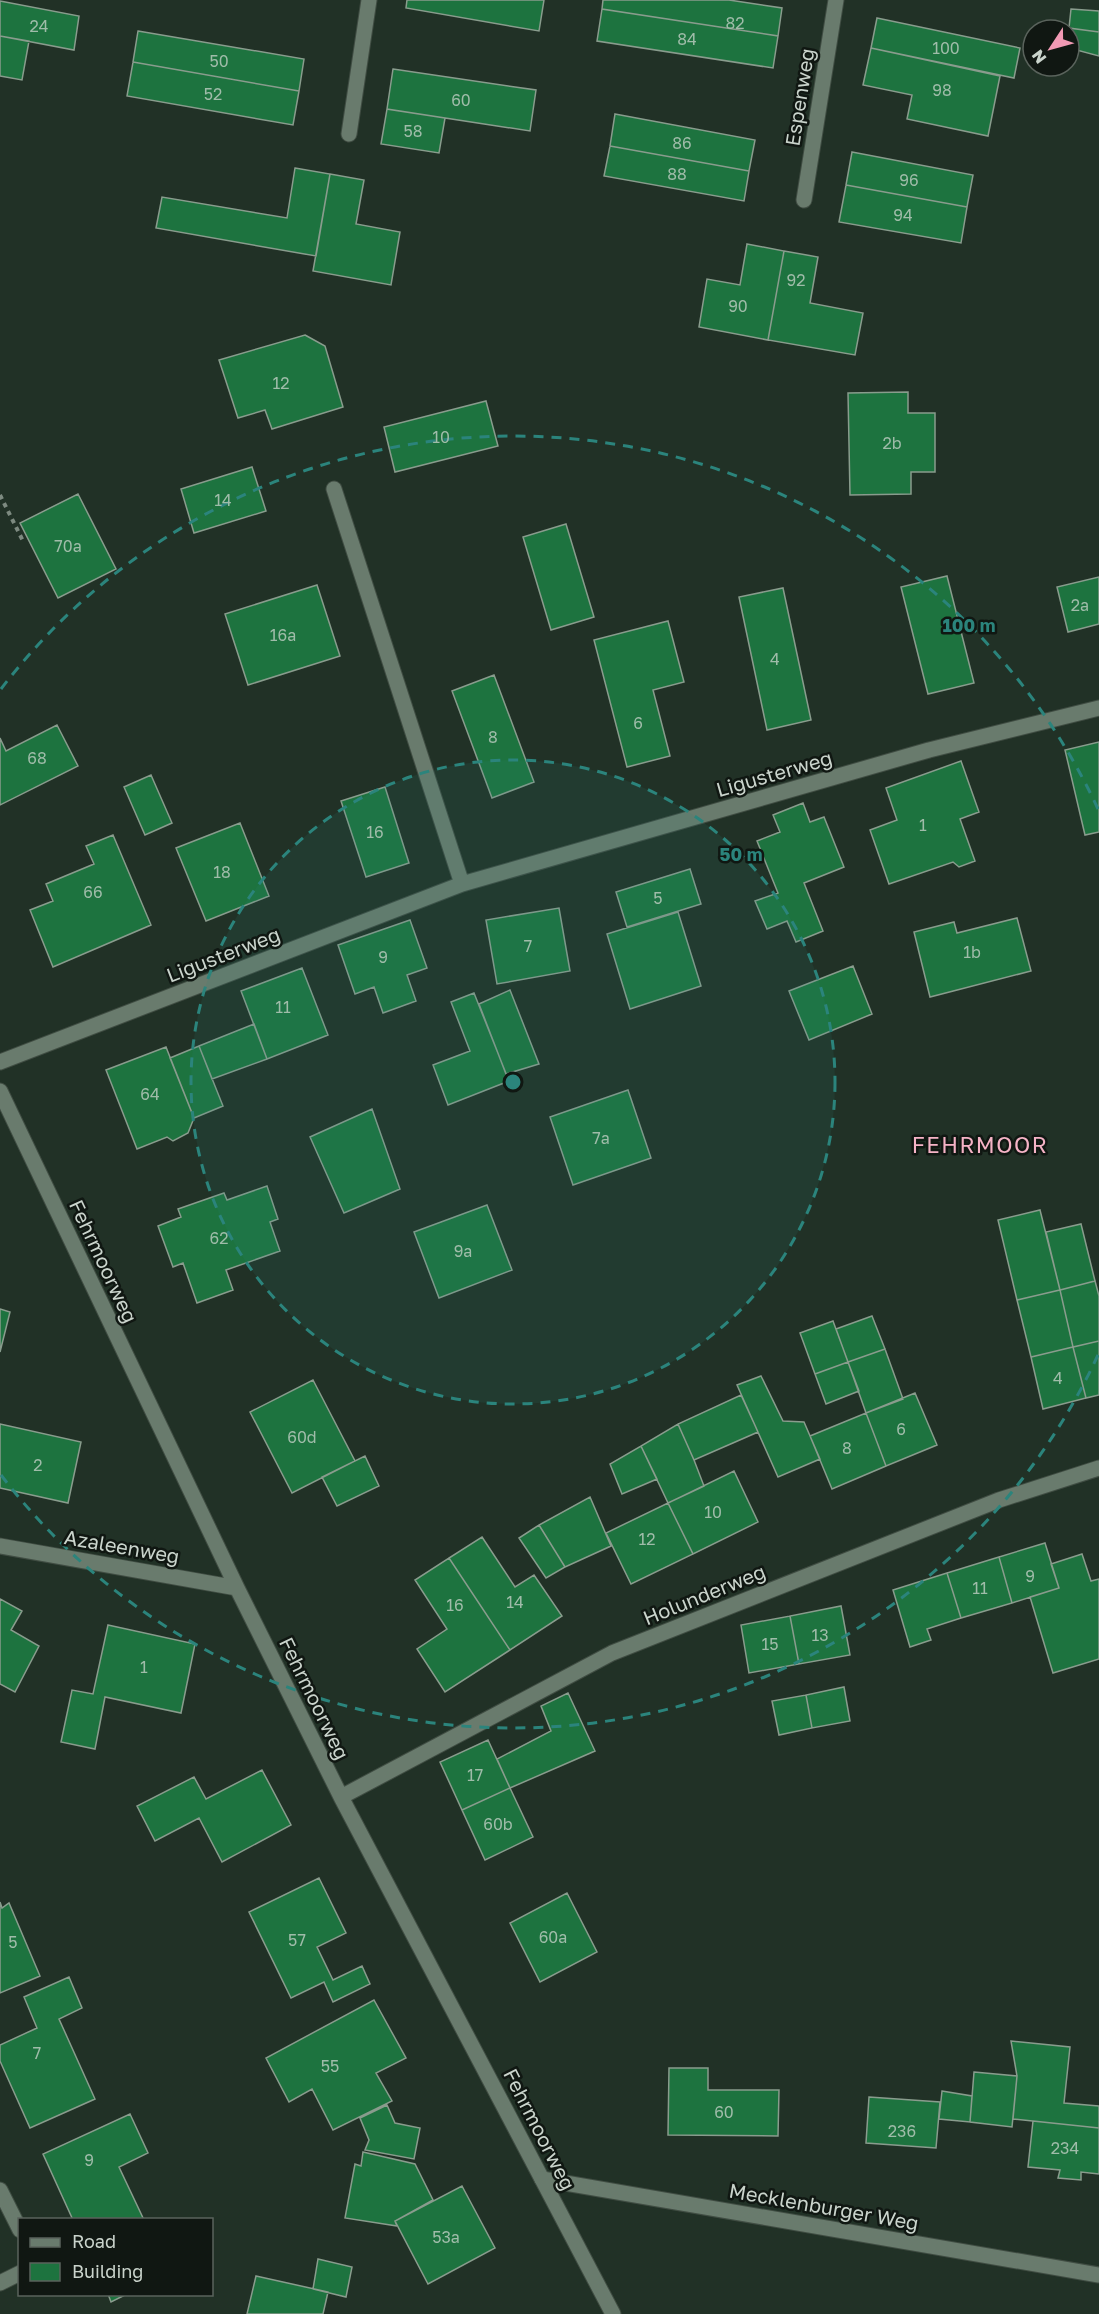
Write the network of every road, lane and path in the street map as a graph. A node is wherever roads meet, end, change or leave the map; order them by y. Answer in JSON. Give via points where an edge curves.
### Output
{"nodes":[{"id":1,"x":369,"y":0,"type":"edge"},
{"id":2,"x":836,"y":0,"type":"edge"},
{"id":3,"x":349,"y":134,"type":"dead end"},
{"id":4,"x":804,"y":200,"type":"dead end"},
{"id":5,"x":334,"y":489,"type":"dead end"},
{"id":6,"x":0,"y":495,"type":"edge"},
{"id":7,"x":24,"y":541,"type":"dead end"},
{"id":8,"x":1099,"y":708,"type":"edge"},
{"id":9,"x":462,"y":884,"type":"junction"},
{"id":10,"x":0,"y":1062,"type":"edge"},
{"id":11,"x":0,"y":1091,"type":"edge"},
{"id":12,"x":1099,"y":1468,"type":"edge"},
{"id":13,"x":0,"y":1546,"type":"edge"},
{"id":14,"x":237,"y":1588,"type":"junction"},
{"id":15,"x":341,"y":1797,"type":"junction"},
{"id":16,"x":542,"y":2179,"type":"junction"},
{"id":17,"x":0,"y":2190,"type":"edge"},
{"id":18,"x":18,"y":2226,"type":"edge"},
{"id":19,"x":18,"y":2274,"type":"edge"},
{"id":20,"x":1099,"y":2275,"type":"edge"},
{"id":21,"x":0,"y":2283,"type":"edge"},
{"id":22,"x":613,"y":2314,"type":"edge"}],
"edges":[{"from":1,"to":3,"type":"street"},
{"from":2,"to":4,"type":"street","name":"Espenweg"},
{"from":5,"to":9,"type":"street"},
{"from":6,"to":7,"type":"path"},
{"from":8,"to":9,"type":"street","name":"Ligusterweg","via":[[918,753]]},
{"from":9,"to":10,"type":"street","name":"Ligusterweg"},
{"from":11,"to":14,"type":"street","name":"Fehrmoorweg"},
{"from":12,"to":15,"type":"street","name":"Holunderweg","via":[[999,1500],[612,1653]]},
{"from":13,"to":14,"type":"street","name":"Azaleenweg"},
{"from":14,"to":15,"type":"street","name":"Fehrmoorweg"},
{"from":15,"to":16,"type":"street","name":"Fehrmoorweg"},
{"from":16,"to":20,"type":"street","name":"Mecklenburger Weg"},
{"from":16,"to":22,"type":"street","name":"Fehrmoorweg"},
{"from":17,"to":18,"type":"street"},
{"from":19,"to":21,"type":"street"}]}
